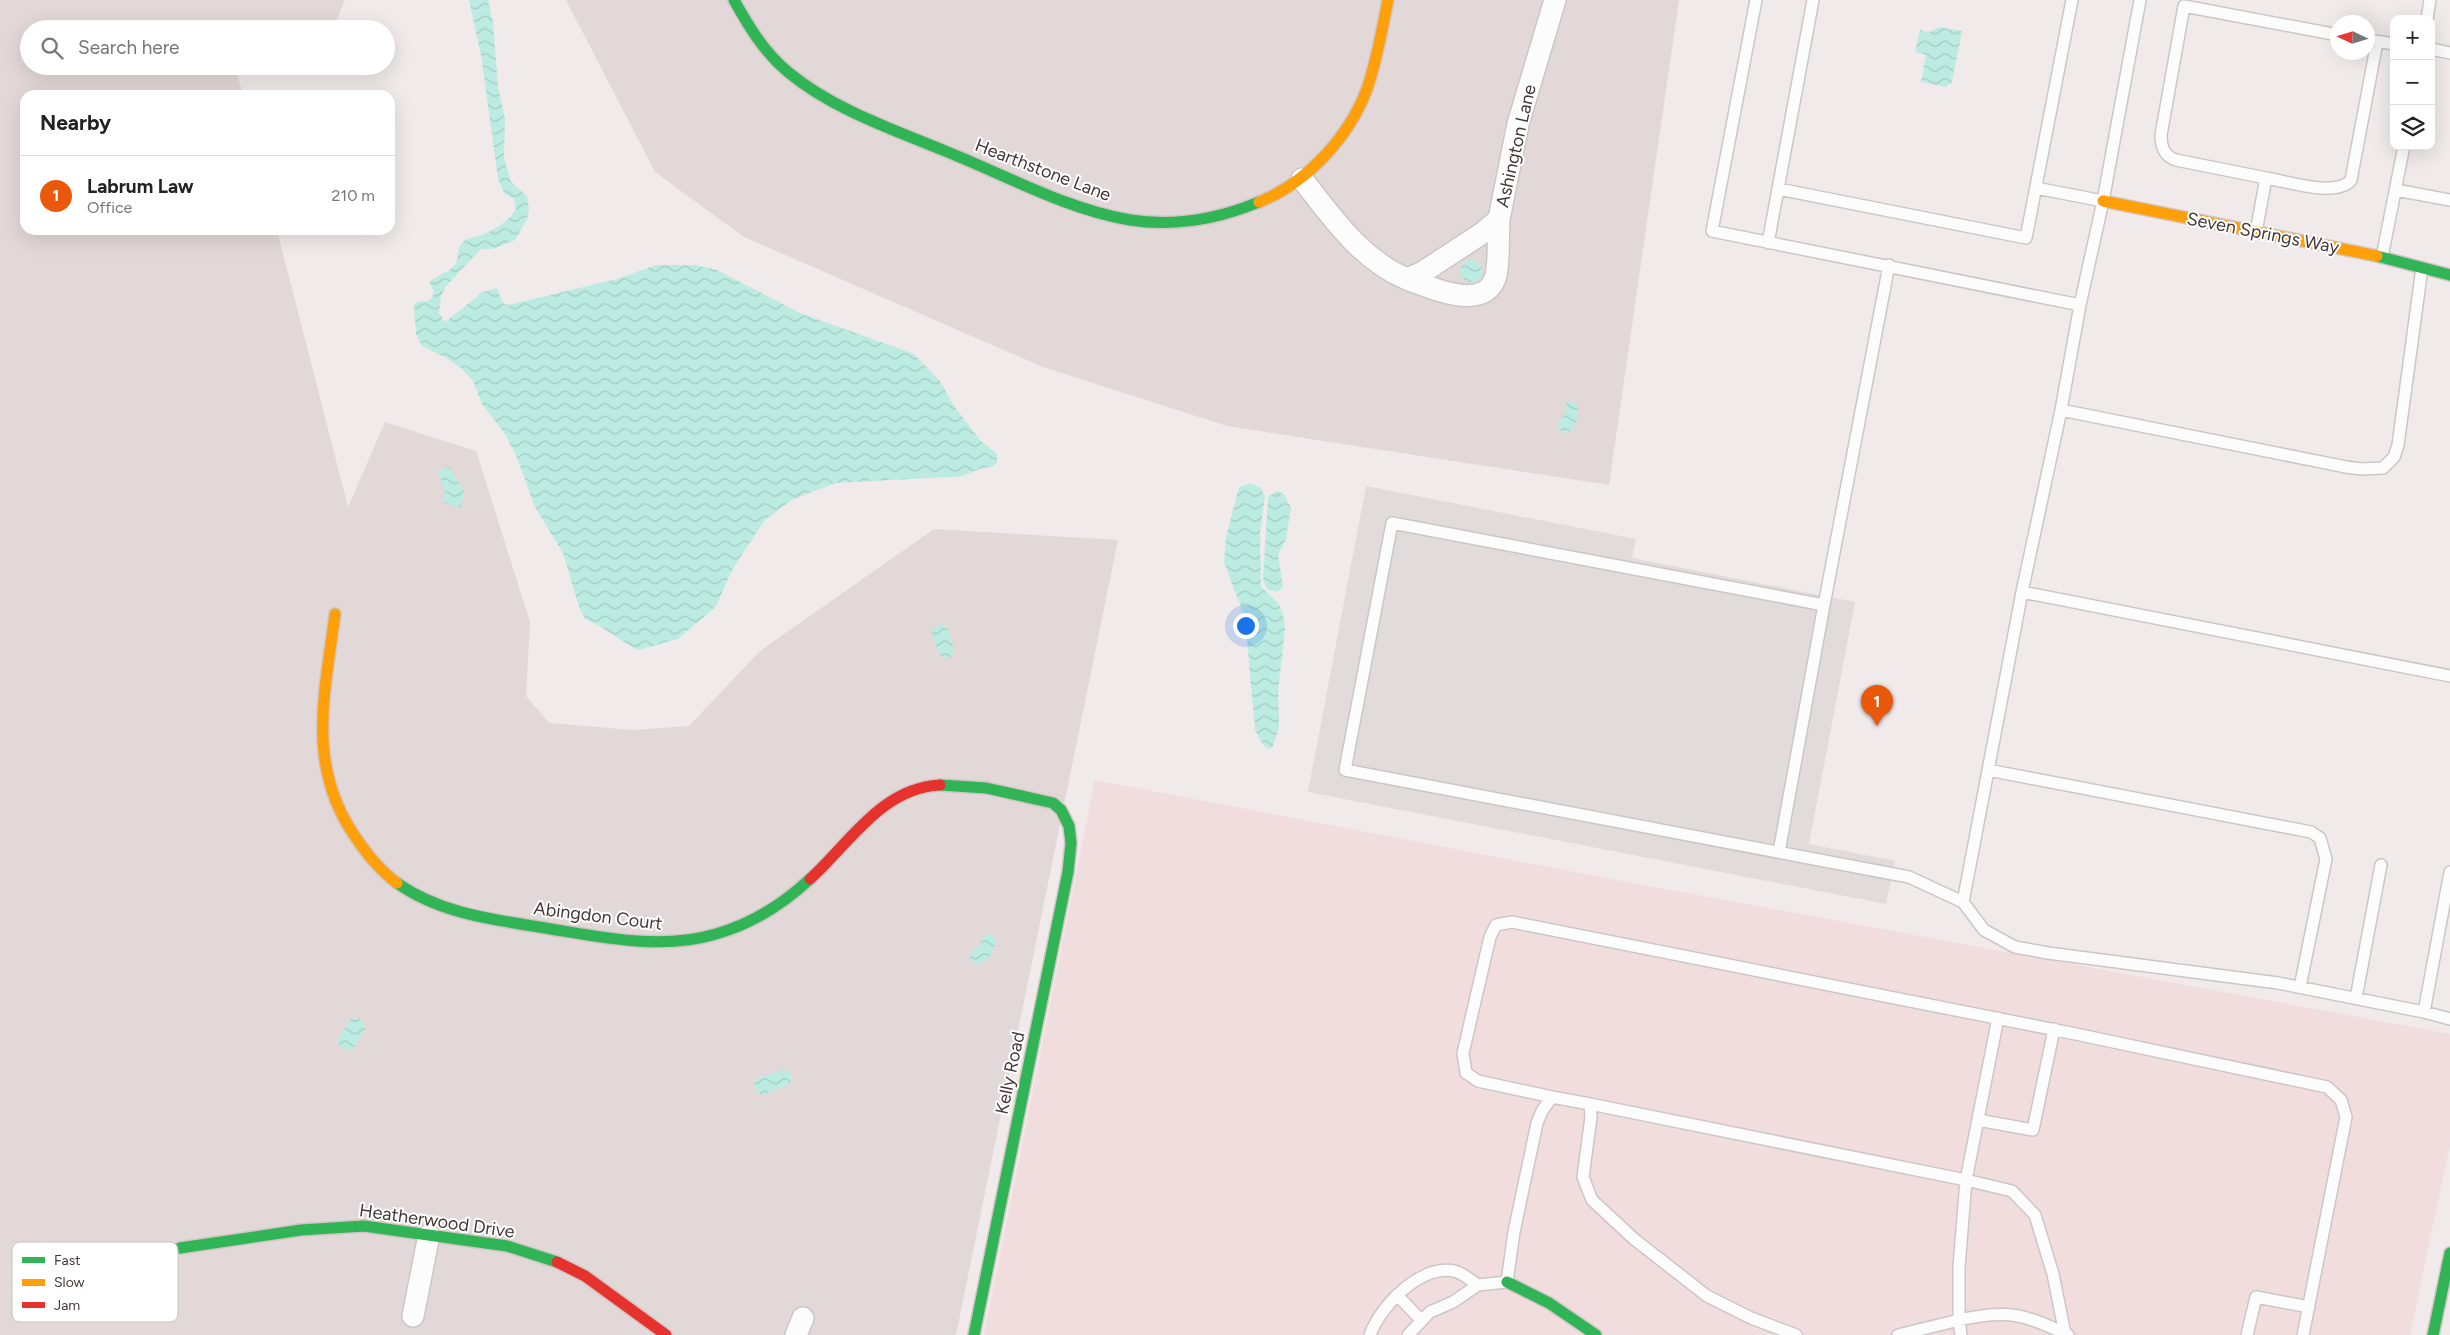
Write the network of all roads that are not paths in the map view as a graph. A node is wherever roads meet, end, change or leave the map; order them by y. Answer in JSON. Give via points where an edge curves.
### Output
{"nodes":[{"id":1,"x":734,"y":0,"type":"edge"},
{"id":2,"x":1388,"y":0,"type":"edge"},
{"id":3,"x":1555,"y":0,"type":"edge"},
{"id":4,"x":1756,"y":0,"type":"edge"},
{"id":5,"x":1813,"y":0,"type":"edge"},
{"id":6,"x":2072,"y":0,"type":"edge"},
{"id":7,"x":2140,"y":0,"type":"edge"},
{"id":8,"x":2430,"y":0,"type":"edge"},
{"id":9,"x":2428,"y":15,"type":"edge"},
{"id":10,"x":2330,"y":33,"type":"edge"},
{"id":11,"x":2375,"y":41,"type":"edge"},
{"id":12,"x":2390,"y":43,"type":"edge"},
{"id":13,"x":2435,"y":50,"type":"edge"},
{"id":14,"x":2450,"y":53,"type":"edge"},
{"id":15,"x":2369,"y":60,"type":"edge"},
{"id":16,"x":2403,"y":150,"type":"edge"},
{"id":17,"x":2266,"y":178,"type":"junction"},
{"id":18,"x":1302,"y":179,"type":"junction"},
{"id":19,"x":2036,"y":188,"type":"junction"},
{"id":20,"x":1779,"y":190,"type":"junction"},
{"id":21,"x":2396,"y":190,"type":"junction"},
{"id":22,"x":2450,"y":200,"type":"edge"},
{"id":23,"x":2103,"y":201,"type":"junction"},
{"id":24,"x":1498,"y":219,"type":"junction"},
{"id":25,"x":2256,"y":232,"type":"junction"},
{"id":26,"x":1768,"y":243,"type":"junction"},
{"id":27,"x":2382,"y":256,"type":"junction"},
{"id":28,"x":2450,"y":264,"type":"edge"},
{"id":29,"x":1889,"y":265,"type":"junction"},
{"id":30,"x":2422,"y":266,"type":"junction"},
{"id":31,"x":2450,"y":275,"type":"edge"},
{"id":32,"x":1407,"y":279,"type":"junction"},
{"id":33,"x":2080,"y":305,"type":"junction"},
{"id":34,"x":2061,"y":410,"type":"junction"},
{"id":35,"x":2022,"y":592,"type":"junction"},
{"id":36,"x":1824,"y":605,"type":"junction"},
{"id":37,"x":335,"y":614,"type":"dead end"},
{"id":38,"x":2450,"y":676,"type":"edge"},
{"id":39,"x":1988,"y":770,"type":"junction"},
{"id":40,"x":1068,"y":817,"type":"joint"},
{"id":41,"x":1779,"y":852,"type":"junction"},
{"id":42,"x":2381,"y":865,"type":"dead end"},
{"id":43,"x":2450,"y":872,"type":"edge"},
{"id":44,"x":1963,"y":902,"type":"junction"},
{"id":45,"x":2300,"y":987,"type":"junction"},
{"id":46,"x":2356,"y":998,"type":"junction"},
{"id":47,"x":2424,"y":1012,"type":"junction"},
{"id":48,"x":1998,"y":1018,"type":"junction"},
{"id":49,"x":2450,"y":1019,"type":"edge"},
{"id":50,"x":2054,"y":1029,"type":"junction"},
{"id":51,"x":1552,"y":1097,"type":"junction"},
{"id":52,"x":1590,"y":1104,"type":"junction"},
{"id":53,"x":1978,"y":1120,"type":"junction"},
{"id":54,"x":1966,"y":1180,"type":"junction"},
{"id":55,"x":429,"y":1235,"type":"junction"},
{"id":56,"x":180,"y":1248,"type":"dead end"},
{"id":57,"x":2450,"y":1253,"type":"edge"},
{"id":58,"x":1507,"y":1282,"type":"junction"},
{"id":59,"x":1478,"y":1285,"type":"junction"},
{"id":60,"x":1397,"y":1295,"type":"junction"},
{"id":61,"x":2308,"y":1307,"type":"junction"},
{"id":62,"x":413,"y":1316,"type":"dead end"},
{"id":63,"x":1421,"y":1320,"type":"junction"},
{"id":64,"x":1960,"y":1320,"type":"junction"},
{"id":65,"x":2066,"y":1334,"type":"edge"},
{"id":66,"x":666,"y":1335,"type":"edge"},
{"id":67,"x":974,"y":1335,"type":"edge"},
{"id":68,"x":1370,"y":1335,"type":"edge"},
{"id":69,"x":1408,"y":1335,"type":"edge"},
{"id":70,"x":1596,"y":1335,"type":"edge"},
{"id":71,"x":1796,"y":1335,"type":"edge"},
{"id":72,"x":1898,"y":1335,"type":"edge"},
{"id":73,"x":1961,"y":1335,"type":"edge"},
{"id":74,"x":2247,"y":1335,"type":"edge"},
{"id":75,"x":2303,"y":1335,"type":"edge"},
{"id":76,"x":2433,"y":1335,"type":"edge"}],
"edges":[{"from":1,"to":18,"type":"street","name":"Hearthstone Lane","via":[[773,58],[832,99],[1016,180],[1104,214],[1131,220],[1196,222],[1250,208]]},
{"from":2,"to":18,"type":"street","name":"Hearthstone Lane","via":[[1361,103],[1331,150]]},
{"from":3,"to":24,"type":"street","name":"Ashington Lane","via":[[1518,124]]},
{"from":4,"to":26,"type":"lane","via":[[1712,231]]},
{"from":5,"to":20,"type":"lane"},
{"from":6,"to":19,"type":"lane"},
{"from":7,"to":23,"type":"lane"},
{"from":8,"to":9,"type":"lane"},
{"from":10,"to":17,"type":"lane","via":[[2184,6],[2161,135],[2165,154],[2176,160]]},
{"from":11,"to":12,"type":"lane"},
{"from":13,"to":14,"type":"lane"},
{"from":15,"to":17,"type":"lane","via":[[2351,180],[2347,185],[2332,189]]},
{"from":16,"to":21,"type":"lane"},
{"from":17,"to":25,"type":"lane"},
{"from":18,"to":32,"type":"street","via":[[1356,244],[1384,268]]},
{"from":19,"to":20,"type":"lane","via":[[2026,238]]},
{"from":19,"to":23,"type":"lane"},
{"from":20,"to":26,"type":"lane"},
{"from":21,"to":22,"type":"lane"},
{"from":21,"to":27,"type":"lane"},
{"from":23,"to":25,"type":"street","name":"Seven Springs Way"},
{"from":23,"to":33,"type":"lane"},
{"from":24,"to":32,"type":"street","name":"Ashington Lane","via":[[1431,267]]},
{"from":24,"to":32,"type":"street","via":[[1497,269],[1491,284],[1483,292],[1467,297],[1456,296]]},
{"from":25,"to":27,"type":"street","name":"Seven Springs Way"},
{"from":26,"to":29,"type":"lane"},
{"from":27,"to":30,"type":"street","name":"Seven Springs Way"},
{"from":28,"to":30,"type":"street","name":"Seven Springs Way"},
{"from":29,"to":33,"type":"lane"},
{"from":29,"to":36,"type":"lane"},
{"from":30,"to":31,"type":"street","name":"Seven Springs Way"},
{"from":30,"to":34,"type":"lane","via":[[2398,445],[2394,457],[2382,468],[2346,467]]},
{"from":33,"to":34,"type":"lane"},
{"from":34,"to":35,"type":"lane"},
{"from":35,"to":38,"type":"lane"},
{"from":35,"to":39,"type":"lane"},
{"from":36,"to":41,"type":"lane"},
{"from":36,"to":41,"type":"lane","via":[[1392,523],[1345,770]]},
{"from":37,"to":40,"type":"street","name":"Abingdon Court","via":[[322,746],[331,794],[354,838],[379,870],[408,892],[450,910],[631,941],[686,940],[739,927],[767,912],[822,868],[884,805],[919,788],[966,785],[991,789],[1054,803]]},
{"from":39,"to":44,"type":"lane"},
{"from":39,"to":45,"type":"lane","via":[[2283,825],[2320,838],[2326,858]]},
{"from":40,"to":67,"type":"street","name":"Kelly Road","via":[[1071,845],[1059,918]]},
{"from":41,"to":44,"type":"lane","via":[[1909,877]]},
{"from":42,"to":46,"type":"lane"},
{"from":43,"to":47,"type":"lane"},
{"from":44,"to":45,"type":"lane","via":[[1984,930],[2015,947]]},
{"from":45,"to":46,"type":"lane"},
{"from":46,"to":47,"type":"lane"},
{"from":47,"to":49,"type":"lane"},
{"from":48,"to":50,"type":"lane"},
{"from":48,"to":51,"type":"lane","via":[[1512,922],[1496,925],[1490,937],[1463,1053],[1466,1073],[1478,1081]]},
{"from":48,"to":53,"type":"lane"},
{"from":50,"to":53,"type":"lane","via":[[2033,1130]]},
{"from":50,"to":61,"type":"lane","via":[[2327,1088],[2341,1100],[2346,1117]]},
{"from":51,"to":52,"type":"lane"},
{"from":51,"to":58,"type":"lane","via":[[1537,1123]]},
{"from":52,"to":54,"type":"lane"},
{"from":52,"to":71,"type":"lane","via":[[1583,1177],[1592,1200],[1634,1239],[1707,1296]]},
{"from":53,"to":54,"type":"lane"},
{"from":54,"to":64,"type":"lane","via":[[1959,1267]]},
{"from":54,"to":65,"type":"lane","via":[[2012,1191],[2035,1215],[2053,1274]]},
{"from":55,"to":56,"type":"street","name":"Heatherwood Drive","via":[[364,1226],[335,1227]]},
{"from":55,"to":62,"type":"street"},
{"from":55,"to":66,"type":"street","name":"Heatherwood Drive","via":[[507,1246],[553,1260],[603,1287]]},
{"from":57,"to":76,"type":"street"},
{"from":58,"to":59,"type":"lane"},
{"from":58,"to":70,"type":"street","via":[[1549,1302]]},
{"from":59,"to":60,"type":"lane","via":[[1455,1271],[1440,1272],[1418,1280]]},
{"from":59,"to":63,"type":"lane"},
{"from":60,"to":63,"type":"lane"},
{"from":60,"to":68,"type":"lane","via":[[1385,1306]]},
{"from":61,"to":74,"type":"lane","via":[[2256,1297]]},
{"from":61,"to":75,"type":"lane"},
{"from":63,"to":69,"type":"lane"},
{"from":64,"to":65,"type":"lane","via":[[1989,1313],[2024,1316]]},
{"from":64,"to":72,"type":"lane"},
{"from":64,"to":73,"type":"lane"}]}
